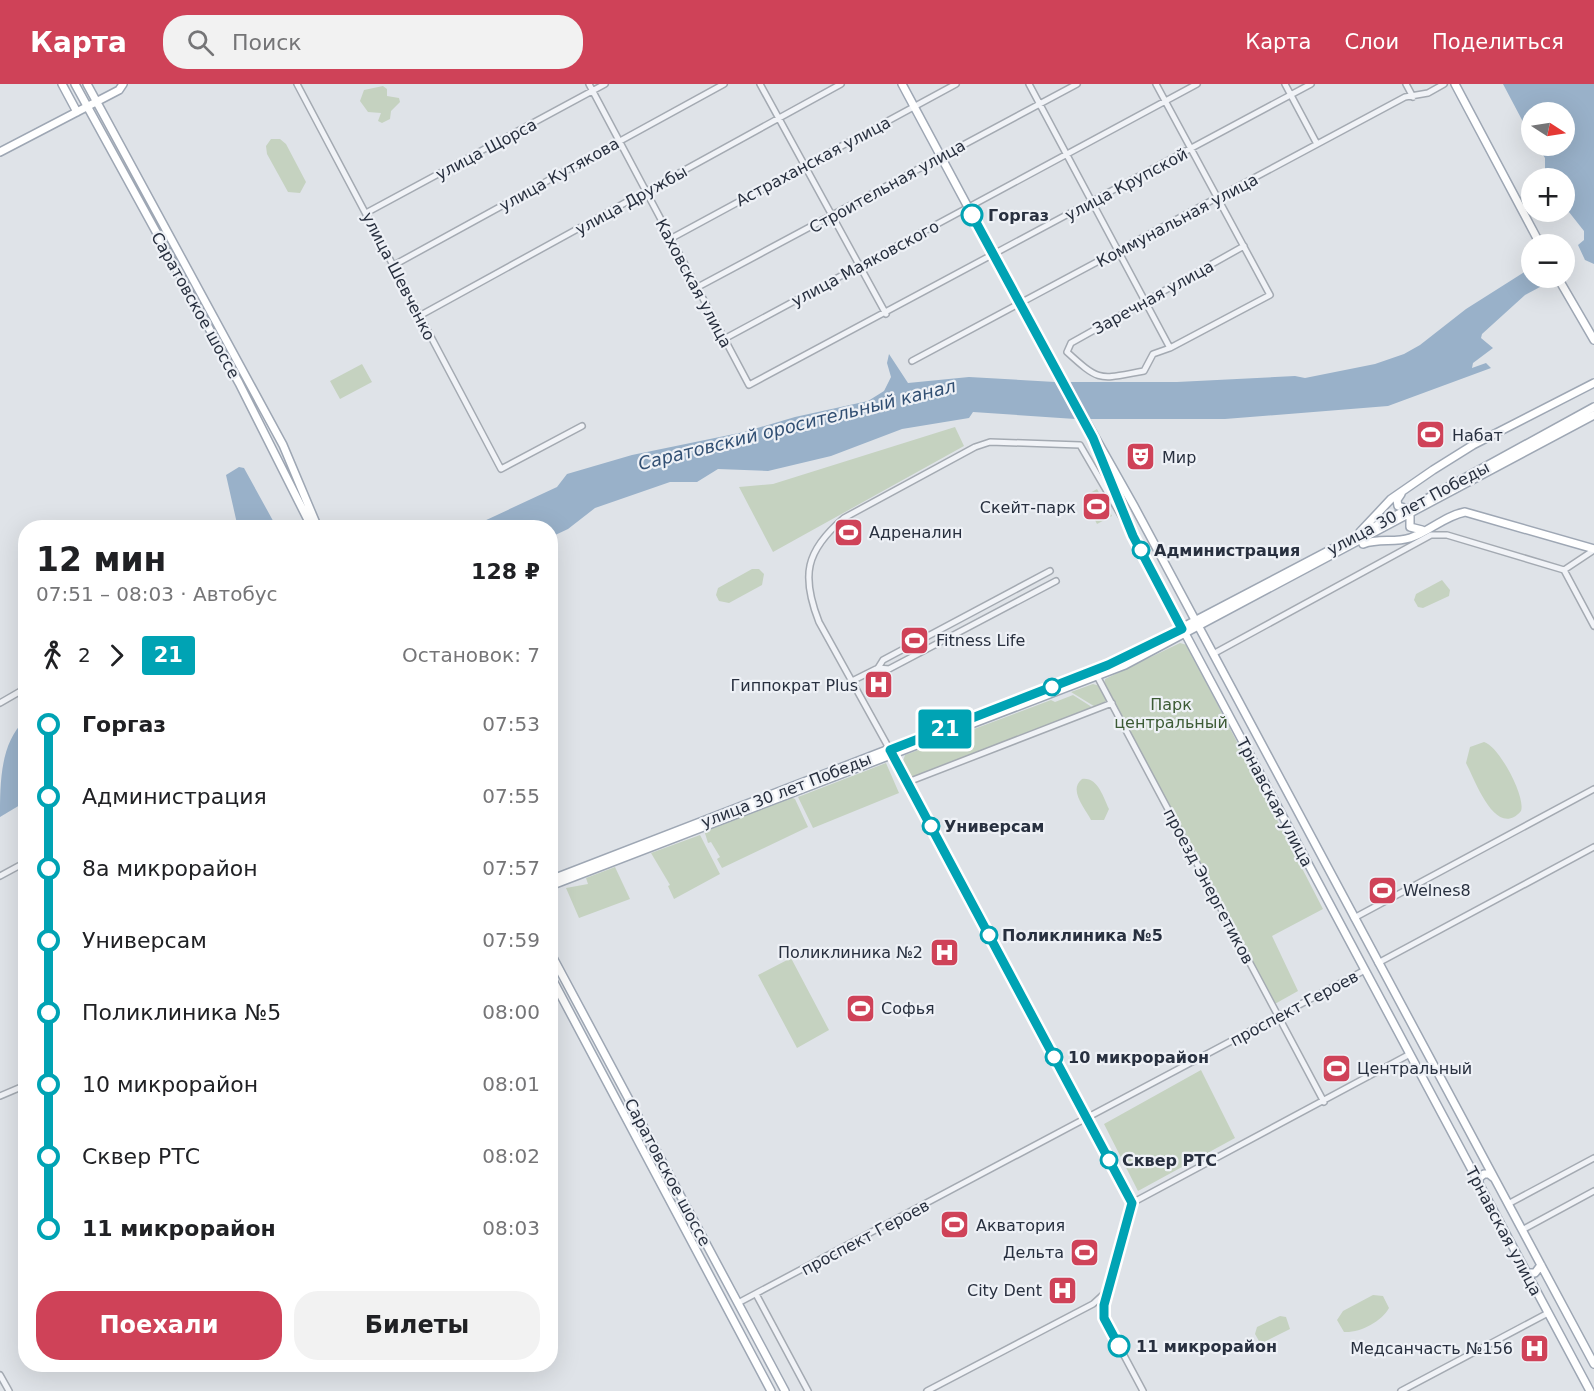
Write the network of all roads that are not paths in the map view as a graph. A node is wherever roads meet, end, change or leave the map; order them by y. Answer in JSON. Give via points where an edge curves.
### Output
{"nodes":[{"id":1,"x":62,"y":84,"type":"edge"},
{"id":2,"x":75,"y":84,"type":"edge"},
{"id":3,"x":87,"y":84,"type":"edge"},
{"id":4,"x":123,"y":84,"type":"edge"},
{"id":5,"x":297,"y":84,"type":"edge"},
{"id":6,"x":589,"y":84,"type":"edge"},
{"id":7,"x":605,"y":84,"type":"edge"},
{"id":8,"x":724,"y":84,"type":"edge"},
{"id":9,"x":760,"y":84,"type":"edge"},
{"id":10,"x":841,"y":84,"type":"edge"},
{"id":11,"x":902,"y":84,"type":"edge"},
{"id":12,"x":956,"y":84,"type":"edge"},
{"id":13,"x":1029,"y":84,"type":"edge"},
{"id":14,"x":1077,"y":84,"type":"edge"},
{"id":15,"x":1156,"y":84,"type":"edge"},
{"id":16,"x":1197,"y":84,"type":"edge"},
{"id":17,"x":1285,"y":84,"type":"edge"},
{"id":18,"x":1311,"y":84,"type":"edge"},
{"id":19,"x":1406,"y":84,"type":"edge"},
{"id":20,"x":1444,"y":84,"type":"edge"},
{"id":21,"x":1455,"y":84,"type":"edge"},
{"id":22,"x":593,"y":91,"type":"junction"},
{"id":23,"x":1290,"y":95,"type":"junction"},
{"id":24,"x":1413,"y":97,"type":"junction"},
{"id":25,"x":96,"y":101,"type":"junction"},
{"id":26,"x":1166,"y":101,"type":"junction"},
{"id":27,"x":1040,"y":104,"type":"junction"},
{"id":28,"x":87,"y":106,"type":"junction"},
{"id":29,"x":914,"y":107,"type":"junction"},
{"id":30,"x":77,"y":112,"type":"junction"},
{"id":31,"x":778,"y":119,"type":"junction"},
{"id":32,"x":619,"y":141,"type":"junction"},
{"id":33,"x":1317,"y":144,"type":"junction"},
{"id":34,"x":1191,"y":149,"type":"junction"},
{"id":35,"x":0,"y":152,"type":"edge"},
{"id":36,"x":1067,"y":153,"type":"junction"},
{"id":37,"x":941,"y":156,"type":"junction"},
{"id":38,"x":805,"y":166,"type":"junction"},
{"id":39,"x":646,"y":190,"type":"junction"},
{"id":40,"x":1218,"y":198,"type":"junction"},
{"id":41,"x":1093,"y":202,"type":"junction"},
{"id":42,"x":969,"y":208,"type":"junction"},
{"id":43,"x":366,"y":213,"type":"junction"},
{"id":44,"x":833,"y":216,"type":"junction"},
{"id":45,"x":1535,"y":234,"type":"edge"},
{"id":46,"x":670,"y":239,"type":"junction"},
{"id":47,"x":1244,"y":246,"type":"junction"},
{"id":48,"x":1118,"y":251,"type":"junction"},
{"id":49,"x":994,"y":255,"type":"junction"},
{"id":50,"x":394,"y":265,"type":"junction"},
{"id":51,"x":860,"y":266,"type":"junction"},
{"id":52,"x":696,"y":288,"type":"junction"},
{"id":53,"x":1564,"y":288,"type":"edge"},
{"id":54,"x":1145,"y":300,"type":"junction"},
{"id":55,"x":1020,"y":304,"type":"junction"},
{"id":56,"x":886,"y":314,"type":"junction"},
{"id":57,"x":421,"y":315,"type":"junction"},
{"id":58,"x":724,"y":339,"type":"junction"},
{"id":59,"x":1594,"y":340,"type":"edge"},
{"id":60,"x":1170,"y":348,"type":"junction"},
{"id":61,"x":912,"y":361,"type":"dead end"},
{"id":62,"x":1594,"y":383,"type":"edge"},
{"id":63,"x":749,"y":385,"type":"joint"},
{"id":64,"x":1594,"y":407,"type":"edge"},
{"id":65,"x":1594,"y":415,"type":"edge"},
{"id":66,"x":582,"y":426,"type":"dead end"},
{"id":67,"x":1093,"y":438,"type":"junction"},
{"id":68,"x":1536,"y":442,"type":"junction"},
{"id":69,"x":286,"y":475,"type":"junction"},
{"id":70,"x":296,"y":475,"type":"junction"},
{"id":71,"x":1114,"y":487,"type":"junction"},
{"id":72,"x":1106,"y":491,"type":"junction"},
{"id":73,"x":1403,"y":491,"type":"junction"},
{"id":74,"x":1134,"y":506,"type":"junction"},
{"id":75,"x":1123,"y":512,"type":"junction"},
{"id":76,"x":1409,"y":512,"type":"junction"},
{"id":77,"x":308,"y":520,"type":"edge"},
{"id":78,"x":315,"y":520,"type":"edge"},
{"id":79,"x":1424,"y":530,"type":"junction"},
{"id":80,"x":1133,"y":536,"type":"junction"},
{"id":81,"x":1351,"y":538,"type":"junction"},
{"id":82,"x":1594,"y":550,"type":"edge"},
{"id":83,"x":1329,"y":558,"type":"junction"},
{"id":84,"x":1564,"y":570,"type":"junction"},
{"id":85,"x":1050,"y":571,"type":"dead end"},
{"id":86,"x":1056,"y":581,"type":"dead end"},
{"id":87,"x":1196,"y":624,"type":"junction"},
{"id":88,"x":1594,"y":626,"type":"edge"},
{"id":89,"x":1184,"y":632,"type":"junction"},
{"id":90,"x":1213,"y":654,"type":"junction"},
{"id":91,"x":878,"y":668,"type":"junction"},
{"id":92,"x":1096,"y":673,"type":"junction"},
{"id":93,"x":1226,"y":679,"type":"junction"},
{"id":94,"x":852,"y":681,"type":"junction"},
{"id":95,"x":1212,"y":685,"type":"junction"},
{"id":96,"x":18,"y":692,"type":"edge"},
{"id":97,"x":0,"y":703,"type":"edge"},
{"id":98,"x":1112,"y":704,"type":"junction"},
{"id":99,"x":1239,"y":704,"type":"junction"},
{"id":100,"x":1225,"y":709,"type":"junction"},
{"id":101,"x":892,"y":752,"type":"junction"},
{"id":102,"x":908,"y":782,"type":"junction"},
{"id":103,"x":1594,"y":789,"type":"edge"},
{"id":104,"x":1594,"y":847,"type":"edge"},
{"id":105,"x":18,"y":866,"type":"edge"},
{"id":106,"x":0,"y":876,"type":"edge"},
{"id":107,"x":558,"y":877,"type":"edge"},
{"id":108,"x":558,"y":883,"type":"edge"},
{"id":109,"x":1346,"y":904,"type":"junction"},
{"id":110,"x":1333,"y":910,"type":"junction"},
{"id":111,"x":1354,"y":918,"type":"junction"},
{"id":112,"x":1378,"y":963,"type":"junction"},
{"id":113,"x":558,"y":967,"type":"edge"},
{"id":114,"x":1365,"y":970,"type":"junction"},
{"id":115,"x":558,"y":990,"type":"edge"},
{"id":116,"x":1404,"y":1011,"type":"junction"},
{"id":117,"x":1278,"y":1016,"type":"junction"},
{"id":118,"x":1390,"y":1017,"type":"junction"},
{"id":119,"x":595,"y":1036,"type":"junction"},
{"id":120,"x":586,"y":1042,"type":"junction"},
{"id":121,"x":1410,"y":1054,"type":"junction"},
{"id":122,"x":18,"y":1088,"type":"edge"},
{"id":123,"x":0,"y":1096,"type":"edge"},
{"id":124,"x":1324,"y":1102,"type":"junction"},
{"id":125,"x":1087,"y":1119,"type":"junction"},
{"id":126,"x":1594,"y":1158,"type":"edge"},
{"id":127,"x":1485,"y":1161,"type":"junction"},
{"id":128,"x":1471,"y":1168,"type":"junction"},
{"id":129,"x":1494,"y":1178,"type":"junction"},
{"id":130,"x":1479,"y":1184,"type":"junction"},
{"id":131,"x":1594,"y":1191,"type":"edge"},
{"id":132,"x":1132,"y":1203,"type":"junction"},
{"id":133,"x":1508,"y":1204,"type":"junction"},
{"id":134,"x":1522,"y":1230,"type":"junction"},
{"id":135,"x":715,"y":1259,"type":"junction"},
{"id":136,"x":704,"y":1265,"type":"junction"},
{"id":137,"x":1541,"y":1265,"type":"junction"},
{"id":138,"x":1527,"y":1273,"type":"junction"},
{"id":139,"x":1546,"y":1275,"type":"junction"},
{"id":140,"x":1533,"y":1284,"type":"junction"},
{"id":141,"x":1106,"y":1292,"type":"junction"},
{"id":142,"x":756,"y":1294,"type":"junction"},
{"id":143,"x":738,"y":1303,"type":"junction"},
{"id":144,"x":1087,"y":1306,"type":"junction"},
{"id":145,"x":1548,"y":1313,"type":"junction"},
{"id":146,"x":1104,"y":1318,"type":"junction"},
{"id":147,"x":765,"y":1353,"type":"junction"},
{"id":148,"x":754,"y":1359,"type":"junction"},
{"id":149,"x":1594,"y":1364,"type":"edge"},
{"id":150,"x":0,"y":1375,"type":"edge"},
{"id":151,"x":9,"y":1391,"type":"edge"},
{"id":152,"x":771,"y":1391,"type":"edge"},
{"id":153,"x":785,"y":1391,"type":"edge"},
{"id":154,"x":808,"y":1391,"type":"edge"},
{"id":155,"x":927,"y":1391,"type":"edge"},
{"id":156,"x":1143,"y":1391,"type":"edge"},
{"id":157,"x":1401,"y":1391,"type":"edge"},
{"id":158,"x":1590,"y":1391,"type":"edge"}],
"edges":[{"from":1,"to":30,"type":"main road"},
{"from":2,"to":28,"type":"main road","name":"Саратовское шоссе"},
{"from":3,"to":25,"type":"main road","name":"Саратовское шоссе"},
{"from":4,"to":25,"type":"main road"},
{"from":5,"to":43,"type":"street","name":"улица Шевченко"},
{"from":6,"to":22,"type":"street","name":"Каховская улица"},
{"from":7,"to":22,"type":"street","name":"улица Щорса"},
{"from":8,"to":32,"type":"street","name":"улица Кутякова"},
{"from":9,"to":31,"type":"street"},
{"from":10,"to":31,"type":"street","name":"улица Дружбы"},
{"from":11,"to":29,"type":"main road"},
{"from":12,"to":29,"type":"street","name":"Астраханская улица"},
{"from":13,"to":27,"type":"street"},
{"from":14,"to":27,"type":"street","name":"Строительная улица"},
{"from":15,"to":26,"type":"street"},
{"from":16,"to":26,"type":"street","name":"улица Маяковского"},
{"from":17,"to":23,"type":"street"},
{"from":18,"to":23,"type":"street","name":"улица Крупской"},
{"from":19,"to":24,"type":"street"},
{"from":20,"to":24,"type":"street","name":"Коммунальная улица"},
{"from":21,"to":45,"type":"main road"},
{"from":22,"to":32,"type":"street","name":"Каховская улица"},
{"from":22,"to":43,"type":"street","name":"улица Щорса"},
{"from":23,"to":33,"type":"street"},
{"from":23,"to":34,"type":"street","name":"улица Крупской"},
{"from":24,"to":33,"type":"street","name":"Коммунальная улица","via":[[1405,97]]},
{"from":25,"to":28,"type":"main road"},
{"from":25,"to":70,"type":"main road","name":"Саратовское шоссе"},
{"from":26,"to":34,"type":"street"},
{"from":26,"to":36,"type":"street","name":"улица Маяковского"},
{"from":27,"to":36,"type":"street"},
{"from":27,"to":37,"type":"street","name":"Строительная улица"},
{"from":28,"to":30,"type":"main road"},
{"from":28,"to":69,"type":"main road","name":"Саратовское шоссе"},
{"from":29,"to":37,"type":"main road"},
{"from":29,"to":38,"type":"street","name":"Астраханская улица"},
{"from":30,"to":35,"type":"main road"},
{"from":31,"to":38,"type":"street"},
{"from":31,"to":39,"type":"street","name":"улица Дружбы"},
{"from":32,"to":39,"type":"street","name":"Каховская улица"},
{"from":32,"to":50,"type":"street","name":"улица Кутякова"},
{"from":33,"to":40,"type":"street","name":"Коммунальная улица"},
{"from":34,"to":40,"type":"street"},
{"from":34,"to":41,"type":"street","name":"улица Крупской"},
{"from":36,"to":41,"type":"street"},
{"from":36,"to":42,"type":"street","name":"улица Маяковского"},
{"from":37,"to":42,"type":"main road"},
{"from":37,"to":44,"type":"street","name":"Строительная улица"},
{"from":38,"to":44,"type":"street"},
{"from":38,"to":46,"type":"street","name":"Астраханская улица"},
{"from":39,"to":46,"type":"street","name":"Каховская улица"},
{"from":39,"to":57,"type":"street","name":"улица Дружбы"},
{"from":40,"to":47,"type":"street"},
{"from":40,"to":48,"type":"street","name":"Коммунальная улица"},
{"from":41,"to":48,"type":"street"},
{"from":41,"to":49,"type":"street","name":"улица Крупской"},
{"from":42,"to":49,"type":"main road"},
{"from":42,"to":51,"type":"street","name":"улица Маяковского"},
{"from":43,"to":50,"type":"street","name":"улица Шевченко"},
{"from":44,"to":51,"type":"street"},
{"from":44,"to":52,"type":"street","name":"Строительная улица"},
{"from":46,"to":52,"type":"street","name":"Каховская улица"},
{"from":47,"to":54,"type":"street","name":"Заречная улица"},
{"from":47,"to":60,"type":"street","via":[[1270,295]]},
{"from":48,"to":54,"type":"street"},
{"from":48,"to":55,"type":"street","name":"Коммунальная улица"},
{"from":49,"to":55,"type":"main road"},
{"from":49,"to":56,"type":"street","name":"улица Крупской"},
{"from":50,"to":57,"type":"street","name":"улица Шевченко"},
{"from":51,"to":56,"type":"street"},
{"from":51,"to":58,"type":"street","name":"улица Маяковского"},
{"from":52,"to":58,"type":"street","name":"Каховская улица"},
{"from":53,"to":59,"type":"main road"},
{"from":54,"to":60,"type":"street"},
{"from":54,"to":60,"type":"street","name":"Заречная улица","via":[[1071,343],[1067,352],[1086,371],[1105,378],[1144,371],[1153,354]]},
{"from":55,"to":61,"type":"street","name":"Коммунальная улица"},
{"from":55,"to":67,"type":"main road"},
{"from":56,"to":63,"type":"street","name":"улица Крупской"},
{"from":57,"to":66,"type":"street","name":"улица Шевченко","via":[[501,469]]},
{"from":58,"to":63,"type":"street","name":"Каховская улица"},
{"from":62,"to":73,"type":"main road","name":"улица 30 лет Победы","via":[[1473,445]]},
{"from":64,"to":68,"type":"main road"},
{"from":65,"to":68,"type":"main road"},
{"from":67,"to":71,"type":"main road","name":"Трнавская улица"},
{"from":67,"to":74,"type":"main road","name":"Трнавская улица"},
{"from":68,"to":76,"type":"main road","name":"улица 30 лет Победы"},
{"from":69,"to":70,"type":"main road","via":[[291,479]]},
{"from":69,"to":77,"type":"main road","name":"Саратовское шоссе"},
{"from":70,"to":78,"type":"main road","name":"Саратовское шоссе"},
{"from":71,"to":72,"type":"street","via":[[1112,492]]},
{"from":71,"to":75,"type":"main road","name":"Трнавская улица"},
{"from":72,"to":80,"type":"street"},
{"from":72,"to":94,"type":"street","via":[[1080,445],[990,442],[844,518],[819,544],[807,577],[819,622]]},
{"from":73,"to":76,"type":"main road","via":[[1397,503]]},
{"from":73,"to":81,"type":"main road","name":"улица 30 лет Победы"},
{"from":74,"to":75,"type":"main road"},
{"from":74,"to":87,"type":"main road","name":"Трнавская улица"},
{"from":75,"to":80,"type":"main road","name":"Трнавская улица"},
{"from":76,"to":79,"type":"main road","via":[[1410,527]]},
{"from":76,"to":81,"type":"main road","name":"улица 30 лет Победы"},
{"from":76,"to":83,"type":"main road"},
{"from":79,"to":82,"type":"main road","name":"улица 30 лет Победы","via":[[1458,513],[1472,512]]},
{"from":79,"to":83,"type":"main road","name":"улица 30 лет Победы","via":[[1403,539],[1372,541]]},
{"from":80,"to":89,"type":"main road","name":"Трнавская улица"},
{"from":81,"to":87,"type":"main road","name":"улица 30 лет Победы"},
{"from":82,"to":84,"type":"street"},
{"from":83,"to":87,"type":"main road"},
{"from":84,"to":88,"type":"street"},
{"from":84,"to":90,"type":"street","via":[[1435,534],[1412,543]]},
{"from":85,"to":91,"type":"street","via":[[884,660]]},
{"from":86,"to":91,"type":"street","via":[[889,669]]},
{"from":87,"to":89,"type":"main road","name":"улица 30 лет Победы"},
{"from":87,"to":90,"type":"main road","name":"Трнавская улица"},
{"from":89,"to":92,"type":"main road","name":"улица 30 лет Победы"},
{"from":89,"to":95,"type":"main road","name":"Трнавская улица"},
{"from":90,"to":93,"type":"main road","name":"Трнавская улица"},
{"from":91,"to":94,"type":"street"},
{"from":92,"to":98,"type":"street","name":"проезд Энергетиков"},
{"from":92,"to":101,"type":"main road","name":"улица 30 лет Победы"},
{"from":93,"to":95,"type":"main road","via":[[1218,676]]},
{"from":93,"to":99,"type":"main road","name":"Трнавская улица"},
{"from":94,"to":101,"type":"street"},
{"from":95,"to":100,"type":"main road","name":"Трнавская улица"},
{"from":96,"to":97,"type":"street"},
{"from":98,"to":102,"type":"street"},
{"from":98,"to":117,"type":"street","name":"проезд Энергетиков"},
{"from":99,"to":100,"type":"main road"},
{"from":99,"to":109,"type":"main road","name":"Трнавская улица"},
{"from":100,"to":110,"type":"main road","name":"Трнавская улица"},
{"from":101,"to":102,"type":"street"},
{"from":101,"to":107,"type":"main road","name":"улица 30 лет Победы"},
{"from":101,"to":108,"type":"main road"},
{"from":102,"to":125,"type":"street"},
{"from":103,"to":111,"type":"street"},
{"from":104,"to":112,"type":"street","name":"проспект Героев"},
{"from":105,"to":106,"type":"street"},
{"from":109,"to":110,"type":"main road","via":[[1341,911]]},
{"from":109,"to":111,"type":"main road","name":"Трнавская улица"},
{"from":110,"to":114,"type":"main road","name":"Трнавская улица"},
{"from":111,"to":112,"type":"main road","name":"Трнавская улица"},
{"from":112,"to":114,"type":"main road","name":"проспект Героев"},
{"from":112,"to":116,"type":"main road","name":"Трнавская улица"},
{"from":113,"to":119,"type":"main road","name":"Саратовское шоссе"},
{"from":114,"to":117,"type":"street","name":"проспект Героев"},
{"from":114,"to":118,"type":"main road","name":"Трнавская улица"},
{"from":115,"to":120,"type":"main road","name":"Саратовское шоссе"},
{"from":116,"to":118,"type":"main road","via":[[1395,1011]]},
{"from":116,"to":127,"type":"main road","name":"Трнавская улица"},
{"from":117,"to":124,"type":"street","name":"проезд Энергетиков"},
{"from":117,"to":125,"type":"street","name":"проспект Героев"},
{"from":118,"to":121,"type":"main road","name":"Трнавская улица"},
{"from":119,"to":120,"type":"main road"},
{"from":119,"to":135,"type":"main road","name":"Саратовское шоссе"},
{"from":120,"to":136,"type":"main road","name":"Саратовское шоссе"},
{"from":121,"to":124,"type":"street"},
{"from":121,"to":128,"type":"main road","name":"Трнавская улица"},
{"from":122,"to":123,"type":"street"},
{"from":124,"to":132,"type":"street"},
{"from":125,"to":132,"type":"street"},
{"from":125,"to":142,"type":"street","name":"проспект Героев"},
{"from":126,"to":133,"type":"street"},
{"from":127,"to":128,"type":"main road","via":[[1480,1169]]},
{"from":127,"to":129,"type":"main road","name":"Трнавская улица"},
{"from":128,"to":130,"type":"main road","name":"Трнавская улица"},
{"from":129,"to":130,"type":"main road","via":[[1484,1174]]},
{"from":129,"to":133,"type":"main road","name":"Трнавская улица"},
{"from":130,"to":138,"type":"main road","name":"Трнавская улица"},
{"from":131,"to":134,"type":"street"},
{"from":132,"to":141,"type":"street"},
{"from":133,"to":134,"type":"main road","name":"Трнавская улица"},
{"from":134,"to":137,"type":"main road","name":"Трнавская улица"},
{"from":135,"to":136,"type":"main road"},
{"from":135,"to":143,"type":"main road","name":"Саратовское шоссе"},
{"from":136,"to":148,"type":"main road","name":"Саратовское шоссе"},
{"from":137,"to":138,"type":"main road","via":[[1535,1273]]},
{"from":137,"to":139,"type":"main road","name":"Трнавская улица"},
{"from":138,"to":140,"type":"main road","name":"Трнавская улица"},
{"from":139,"to":140,"type":"main road"},
{"from":139,"to":149,"type":"main road","name":"Трнавская улица"},
{"from":140,"to":145,"type":"main road","name":"Трнавская улица"},
{"from":141,"to":144,"type":"street"},
{"from":141,"to":146,"type":"street"},
{"from":142,"to":143,"type":"street","name":"проспект Героев"},
{"from":142,"to":154,"type":"street"},
{"from":143,"to":147,"type":"main road","name":"Саратовское шоссе"},
{"from":144,"to":146,"type":"street"},
{"from":144,"to":155,"type":"street"},
{"from":145,"to":157,"type":"street"},
{"from":145,"to":158,"type":"main road","name":"Трнавская улица"},
{"from":146,"to":156,"type":"street"},
{"from":147,"to":148,"type":"main road"},
{"from":147,"to":153,"type":"main road","name":"Саратовское шоссе"},
{"from":148,"to":152,"type":"main road","name":"Саратовское шоссе"},
{"from":150,"to":151,"type":"street"}]}
